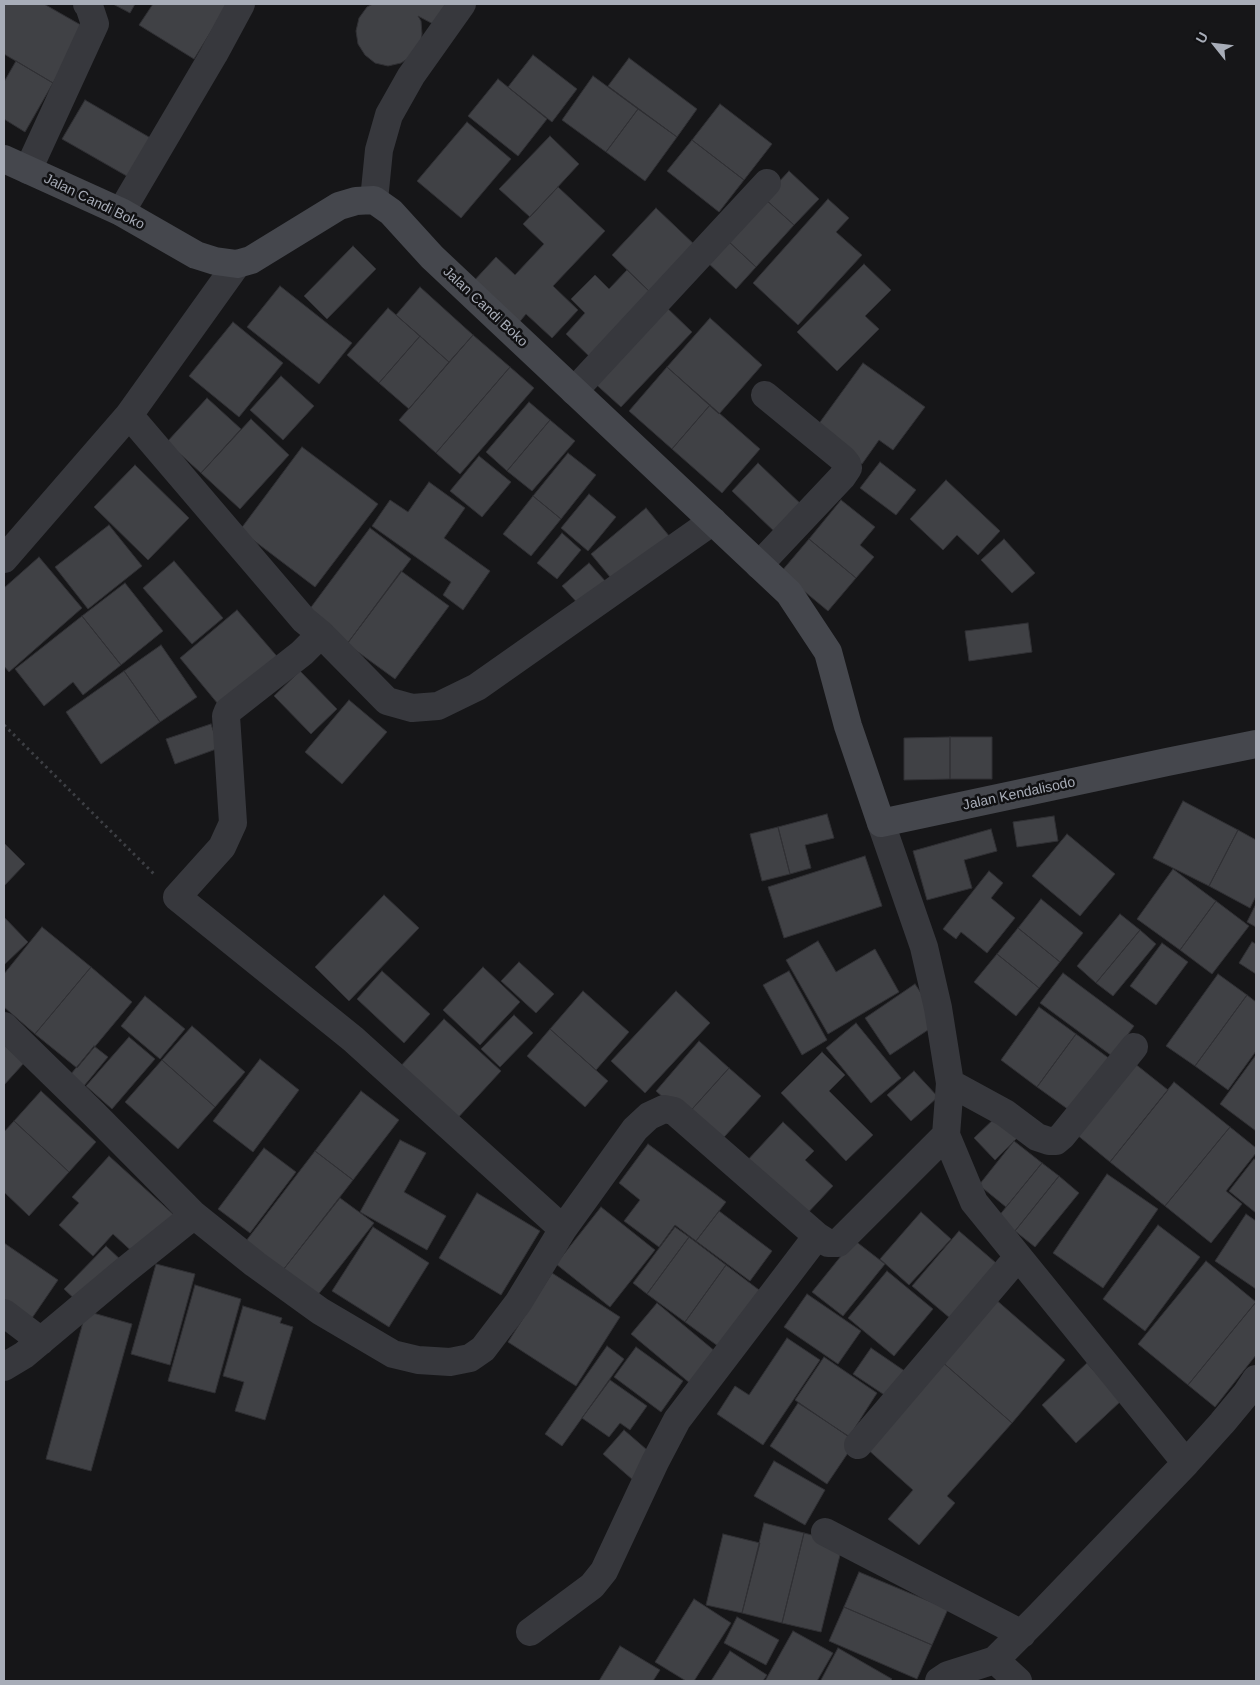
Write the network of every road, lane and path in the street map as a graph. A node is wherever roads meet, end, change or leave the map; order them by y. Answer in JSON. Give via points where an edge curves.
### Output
{"nodes":[{"id":1,"x":87,"y":4,"type":"edge"},
{"id":2,"x":240,"y":4,"type":"edge"},
{"id":3,"x":462,"y":4,"type":"edge"},
{"id":4,"x":16,"y":165,"type":"edge"},
{"id":5,"x":767,"y":183,"type":"dead end"},
{"id":6,"x":374,"y":200,"type":"junction"},
{"id":7,"x":121,"y":212,"type":"junction"},
{"id":8,"x":237,"y":264,"type":"junction"},
{"id":9,"x":574,"y":391,"type":"junction"},
{"id":10,"x":765,"y":395,"type":"dead end"},
{"id":11,"x":129,"y":415,"type":"junction"},
{"id":12,"x":713,"y":521,"type":"junction"},
{"id":13,"x":4,"y":559,"type":"edge"},
{"id":14,"x":759,"y":565,"type":"junction"},
{"id":15,"x":321,"y":634,"type":"junction"},
{"id":16,"x":4,"y":725,"type":"edge"},
{"id":17,"x":1256,"y":744,"type":"edge"},
{"id":18,"x":881,"y":823,"type":"junction"},
{"id":19,"x":177,"y":897,"type":"junction"},
{"id":20,"x":4,"y":1026,"type":"edge"},
{"id":21,"x":1134,"y":1047,"type":"dead end"},
{"id":22,"x":950,"y":1083,"type":"junction"},
{"id":23,"x":946,"y":1135,"type":"junction"},
{"id":24,"x":194,"y":1215,"type":"junction"},
{"id":25,"x":563,"y":1229,"type":"junction"},
{"id":26,"x":817,"y":1236,"type":"junction"},
{"id":27,"x":1018,"y":1257,"type":"junction"},
{"id":28,"x":4,"y":1313,"type":"edge"},
{"id":29,"x":41,"y":1341,"type":"junction"},
{"id":30,"x":4,"y":1368,"type":"edge"},
{"id":31,"x":1256,"y":1379,"type":"edge"},
{"id":32,"x":858,"y":1445,"type":"dead end"},
{"id":33,"x":1186,"y":1462,"type":"junction"},
{"id":34,"x":826,"y":1532,"type":"dead end"},
{"id":35,"x":530,"y":1632,"type":"dead end"},
{"id":36,"x":1022,"y":1634,"type":"junction"},
{"id":37,"x":995,"y":1660,"type":"junction"},
{"id":38,"x":939,"y":1681,"type":"edge"},
{"id":39,"x":1018,"y":1681,"type":"edge"}],
"edges":[{"from":1,"to":4,"type":"street","via":[[95,24]]},
{"from":2,"to":7,"type":"street"},
{"from":3,"to":6,"type":"street","via":[[411,76],[389,115],[379,150]]},
{"from":4,"to":7,"type":"street","name":"Jalan Candi Boko"},
{"from":5,"to":9,"type":"street"},
{"from":6,"to":8,"type":"street","via":[[339,206],[251,260]]},
{"from":6,"to":9,"type":"street","name":"Jalan Candi Boko","via":[[391,212],[432,258]]},
{"from":7,"to":8,"type":"street","name":"Jalan Candi Boko","via":[[196,255]]},
{"from":8,"to":11,"type":"street"},
{"from":9,"to":12,"type":"street","name":"Jalan Candi Boko"},
{"from":10,"to":14,"type":"street","via":[[843,458],[848,468]]},
{"from":11,"to":13,"type":"street"},
{"from":11,"to":15,"type":"street","via":[[304,620]]},
{"from":12,"to":14,"type":"street","name":"Jalan Candi Boko"},
{"from":12,"to":15,"type":"street","via":[[477,687],[438,706],[412,708],[387,701]]},
{"from":14,"to":18,"type":"street","name":"Jalan Candi Boko","via":[[789,593],[828,652],[848,726]]},
{"from":15,"to":19,"type":"street","via":[[302,653],[228,711],[226,732],[233,823],[222,847]]},
{"from":16,"to":19,"type":"path"},
{"from":17,"to":18,"type":"street","name":"Jalan Kendalisodo"},
{"from":18,"to":22,"type":"street","via":[[924,947]]},
{"from":19,"to":25,"type":"street","via":[[353,1039]]},
{"from":20,"to":24,"type":"street"},
{"from":21,"to":22,"type":"street","via":[[1056,1141],[1038,1137],[1005,1113]]},
{"from":22,"to":23,"type":"street"},
{"from":23,"to":26,"type":"street","via":[[838,1243],[828,1243]]},
{"from":23,"to":27,"type":"street","via":[[974,1202]]},
{"from":24,"to":25,"type":"street","via":[[320,1312],[393,1354],[450,1362],[470,1358],[483,1349],[518,1303]]},
{"from":24,"to":29,"type":"street"},
{"from":25,"to":26,"type":"street","via":[[635,1129],[649,1116],[664,1110],[674,1111]]},
{"from":26,"to":35,"type":"street","via":[[676,1420],[604,1571],[592,1586]]},
{"from":27,"to":32,"type":"street"},
{"from":27,"to":33,"type":"street"},
{"from":28,"to":29,"type":"street"},
{"from":29,"to":30,"type":"street"},
{"from":31,"to":33,"type":"street"},
{"from":33,"to":36,"type":"street"},
{"from":34,"to":36,"type":"street"},
{"from":36,"to":37,"type":"street"},
{"from":37,"to":38,"type":"street"},
{"from":37,"to":39,"type":"street"}]}
